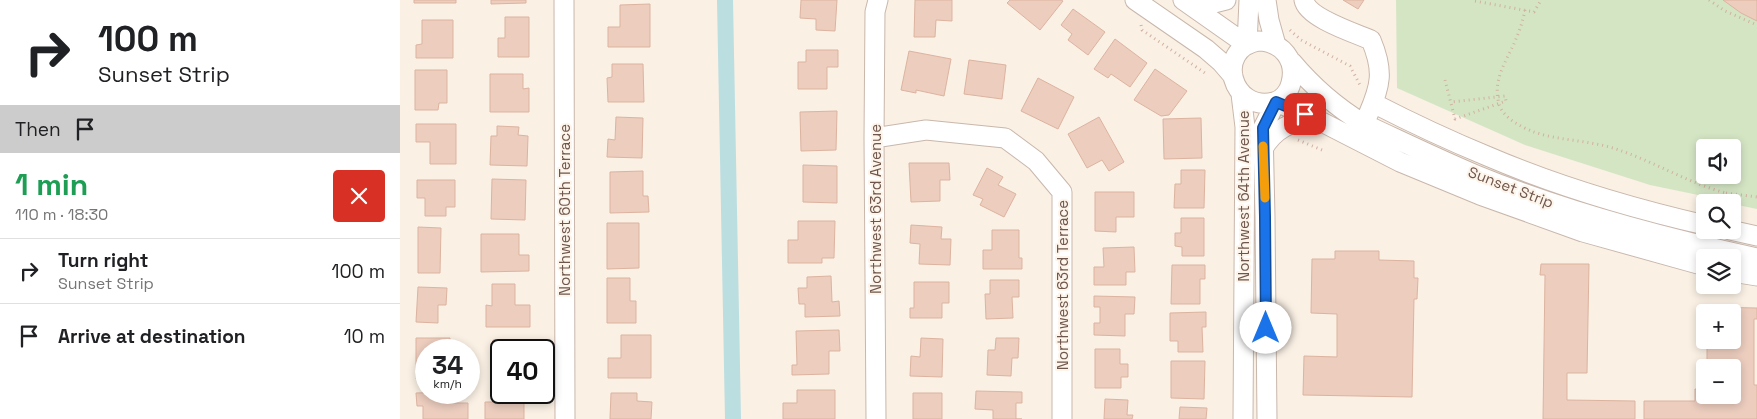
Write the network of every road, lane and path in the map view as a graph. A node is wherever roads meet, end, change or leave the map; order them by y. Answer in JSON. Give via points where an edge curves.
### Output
{"nodes":[{"id":1,"x":564,"y":0,"type":"edge"},
{"id":2,"x":878,"y":0,"type":"edge"},
{"id":3,"x":1134,"y":0,"type":"edge"},
{"id":4,"x":1226,"y":0,"type":"edge"},
{"id":5,"x":1249,"y":0,"type":"edge"},
{"id":6,"x":1266,"y":0,"type":"edge"},
{"id":7,"x":1304,"y":0,"type":"edge"},
{"id":8,"x":1541,"y":0,"type":"edge"},
{"id":9,"x":1184,"y":1,"type":"edge"},
{"id":10,"x":1475,"y":1,"type":"edge"},
{"id":11,"x":1712,"y":1,"type":"edge"},
{"id":12,"x":1525,"y":10,"type":"junction"},
{"id":13,"x":1757,"y":25,"type":"edge"},
{"id":14,"x":1286,"y":26,"type":"dead end"},
{"id":15,"x":1142,"y":30,"type":"dead end"},
{"id":16,"x":1247,"y":45,"type":"junction"},
{"id":17,"x":1276,"y":45,"type":"junction"},
{"id":18,"x":1292,"y":62,"type":"junction"},
{"id":19,"x":1350,"y":66,"type":"dead end"},
{"id":20,"x":1210,"y":76,"type":"dead end"},
{"id":21,"x":1233,"y":76,"type":"junction"},
{"id":22,"x":1445,"y":80,"type":"dead end"},
{"id":23,"x":1241,"y":94,"type":"junction"},
{"id":24,"x":1498,"y":97,"type":"junction"},
{"id":25,"x":1276,"y":102,"type":"junction"},
{"id":26,"x":1450,"y":102,"type":"junction"},
{"id":27,"x":1373,"y":104,"type":"junction"},
{"id":28,"x":1499,"y":104,"type":"junction"},
{"id":29,"x":1314,"y":118,"type":"junction"},
{"id":30,"x":1364,"y":124,"type":"junction"},
{"id":31,"x":874,"y":138,"type":"junction"},
{"id":32,"x":1294,"y":140,"type":"dead end"},
{"id":33,"x":1263,"y":149,"type":"junction"},
{"id":34,"x":1322,"y":150,"type":"dead end"},
{"id":35,"x":1551,"y":180,"type":"junction"},
{"id":36,"x":1726,"y":193,"type":"joint"},
{"id":37,"x":1757,"y":197,"type":"edge"},
{"id":38,"x":1543,"y":200,"type":"junction"},
{"id":39,"x":1696,"y":223,"type":"edge"},
{"id":40,"x":1741,"y":232,"type":"edge"},
{"id":41,"x":1628,"y":236,"type":"junction"},
{"id":42,"x":1757,"y":236,"type":"edge"},
{"id":43,"x":1757,"y":258,"type":"edge"},
{"id":44,"x":1696,"y":262,"type":"edge"},
{"id":45,"x":1741,"y":273,"type":"edge"},
{"id":46,"x":1757,"y":276,"type":"edge"},
{"id":47,"x":565,"y":419,"type":"edge"},
{"id":48,"x":876,"y":419,"type":"edge"},
{"id":49,"x":1062,"y":419,"type":"edge"},
{"id":50,"x":1243,"y":419,"type":"edge"},
{"id":51,"x":1267,"y":419,"type":"edge"}],
"edges":[{"from":1,"to":47,"type":"street","name":"Northwest 60th Terrace"},
{"from":2,"to":31,"type":"street","name":"Northwest 63rd Avenue","via":[[875,12]]},
{"from":3,"to":21,"type":"street","via":[[1206,49]]},
{"from":4,"to":9,"type":"street","via":[[1210,4]]},
{"from":5,"to":16,"type":"street"},
{"from":6,"to":17,"type":"street"},
{"from":7,"to":27,"type":"street","via":[[1314,15],[1371,40],[1380,63]]},
{"from":8,"to":12,"type":"path","via":[[1534,12]]},
{"from":9,"to":16,"type":"street"},
{"from":10,"to":12,"type":"path"},
{"from":11,"to":13,"type":"path","via":[[1744,21]]},
{"from":12,"to":24,"type":"path","via":[[1499,76]]},
{"from":14,"to":19,"type":"path","via":[[1301,40]]},
{"from":15,"to":20,"type":"path"},
{"from":16,"to":17,"type":"street","via":[[1268,41]]},
{"from":16,"to":21,"type":"street","via":[[1234,58]]},
{"from":17,"to":18,"type":"street"},
{"from":18,"to":25,"type":"street","via":[[1290,87]]},
{"from":18,"to":30,"type":"street","name":"Sunset Strip","via":[[1330,101]]},
{"from":21,"to":23,"type":"street"},
{"from":22,"to":26,"type":"path"},
{"from":23,"to":25,"type":"street","via":[[1256,103]]},
{"from":23,"to":50,"type":"street","name":"Northwest 64th Avenue","via":[[1245,127]]},
{"from":24,"to":26,"type":"path"},
{"from":24,"to":28,"type":"path"},
{"from":24,"to":28,"type":"path","via":[[1505,96],[1506,101]]},
{"from":25,"to":29,"type":"street","name":"Sunset Strip"},
{"from":25,"to":33,"type":"street","name":"Northwest 64th Avenue","via":[[1263,128]]},
{"from":26,"to":28,"type":"path","via":[[1455,119]]},
{"from":27,"to":30,"type":"street"},
{"from":27,"to":35,"type":"street","via":[[1489,157]]},
{"from":28,"to":36,"type":"path","via":[[1508,118],[1534,132],[1615,149]]},
{"from":29,"to":33,"type":"street","via":[[1281,128]]},
{"from":29,"to":41,"type":"street","name":"Sunset Strip","via":[[1400,162],[1480,196],[1539,217]]},
{"from":30,"to":38,"type":"street","name":"Sunset Strip","via":[[1476,175]]},
{"from":31,"to":48,"type":"street","name":"Northwest 63rd Avenue"},
{"from":31,"to":49,"type":"street","name":"Northwest 63rd Terrace","via":[[926,130],[1004,138],[1036,161],[1062,192]]},
{"from":32,"to":34,"type":"path"},
{"from":33,"to":51,"type":"street","name":"Northwest 64th Avenue"},
{"from":35,"to":38,"type":"street"},
{"from":35,"to":39,"type":"street"},
{"from":36,"to":37,"type":"path"},
{"from":38,"to":41,"type":"street","name":"Sunset Strip"},
{"from":40,"to":42,"type":"street"},
{"from":41,"to":43,"type":"street","name":"Sunset Strip"},
{"from":41,"to":44,"type":"street","name":"Sunset Strip"},
{"from":45,"to":46,"type":"street"}]}
